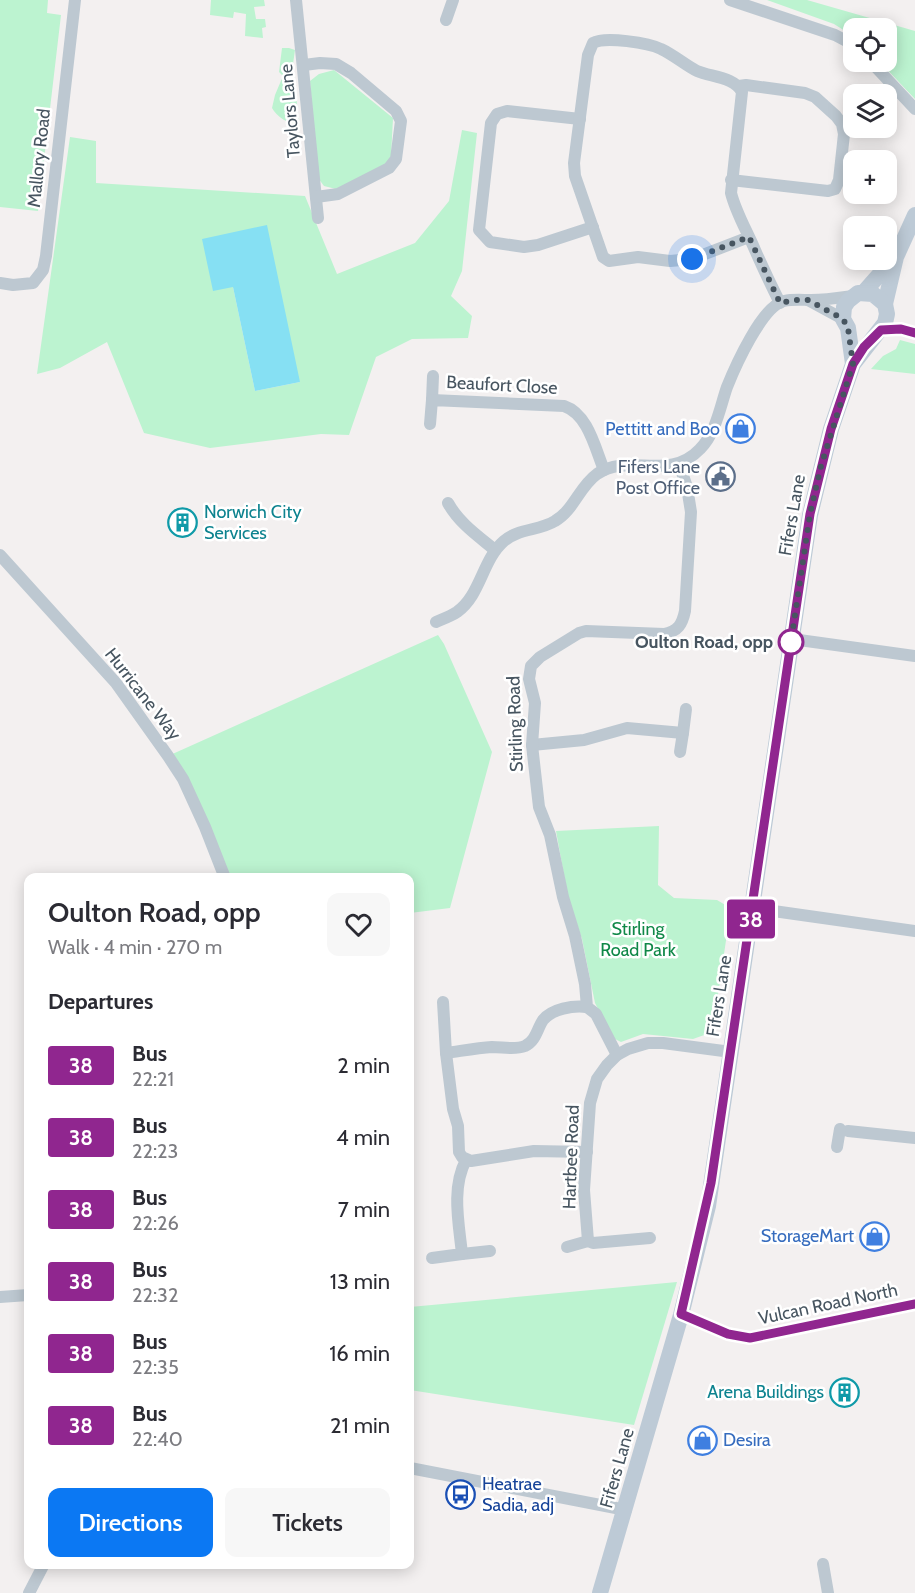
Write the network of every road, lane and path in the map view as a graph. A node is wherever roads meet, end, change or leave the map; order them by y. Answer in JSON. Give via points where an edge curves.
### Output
{"nodes":[{"id":1,"x":75,"y":0,"type":"edge"},
{"id":2,"x":296,"y":0,"type":"edge"},
{"id":3,"x":453,"y":0,"type":"edge"},
{"id":4,"x":730,"y":0,"type":"edge"},
{"id":5,"x":446,"y":20,"type":"dead end"},
{"id":6,"x":843,"y":39,"type":"edge"},
{"id":7,"x":303,"y":65,"type":"junction"},
{"id":8,"x":880,"y":72,"type":"edge"},
{"id":9,"x":739,"y":86,"type":"junction"},
{"id":10,"x":915,"y":109,"type":"edge"},
{"id":11,"x":580,"y":119,"type":"junction"},
{"id":12,"x":731,"y":180,"type":"junction"},
{"id":13,"x":316,"y":197,"type":"junction"},
{"id":14,"x":915,"y":215,"type":"edge"},
{"id":15,"x":318,"y":218,"type":"dead end"},
{"id":16,"x":593,"y":227,"type":"junction"},
{"id":17,"x":749,"y":237,"type":"junction"},
{"id":18,"x":897,"y":254,"type":"edge"},
{"id":19,"x":882,"y":270,"type":"edge"},
{"id":20,"x":893,"y":270,"type":"edge"},
{"id":21,"x":0,"y":283,"type":"edge"},
{"id":22,"x":858,"y":294,"type":"junction"},
{"id":23,"x":808,"y":300,"type":"junction"},
{"id":24,"x":780,"y":303,"type":"junction"},
{"id":25,"x":882,"y":320,"type":"junction"},
{"id":26,"x":846,"y":323,"type":"junction"},
{"id":27,"x":915,"y":333,"type":"edge"},
{"id":28,"x":853,"y":364,"type":"junction"},
{"id":29,"x":433,"y":376,"type":"dead end"},
{"id":30,"x":432,"y":400,"type":"junction"},
{"id":31,"x":430,"y":424,"type":"dead end"},
{"id":32,"x":679,"y":464,"type":"junction"},
{"id":33,"x":604,"y":470,"type":"junction"},
{"id":34,"x":448,"y":503,"type":"dead end"},
{"id":35,"x":495,"y":550,"type":"junction"},
{"id":36,"x":0,"y":555,"type":"edge"},
{"id":37,"x":436,"y":622,"type":"dead end"},
{"id":38,"x":792,"y":639,"type":"junction"},
{"id":39,"x":915,"y":656,"type":"edge"},
{"id":40,"x":686,"y":709,"type":"dead end"},
{"id":41,"x":683,"y":733,"type":"junction"},
{"id":42,"x":532,"y":745,"type":"junction"},
{"id":43,"x":680,"y":752,"type":"dead end"},
{"id":44,"x":223,"y":873,"type":"edge"},
{"id":45,"x":753,"y":908,"type":"junction"},
{"id":46,"x":915,"y":931,"type":"edge"},
{"id":47,"x":443,"y":1002,"type":"dead end"},
{"id":48,"x":587,"y":1006,"type":"junction"},
{"id":49,"x":731,"y":1052,"type":"junction"},
{"id":50,"x":446,"y":1053,"type":"junction"},
{"id":51,"x":617,"y":1055,"type":"junction"},
{"id":52,"x":915,"y":1138,"type":"edge"},
{"id":53,"x":837,"y":1147,"type":"dead end"},
{"id":54,"x":587,"y":1152,"type":"junction"},
{"id":55,"x":466,"y":1160,"type":"junction"},
{"id":56,"x":650,"y":1238,"type":"dead end"},
{"id":57,"x":588,"y":1241,"type":"junction"},
{"id":58,"x":567,"y":1247,"type":"dead end"},
{"id":59,"x":490,"y":1251,"type":"dead end"},
{"id":60,"x":462,"y":1254,"type":"junction"},
{"id":61,"x":432,"y":1258,"type":"dead end"},
{"id":62,"x":24,"y":1295,"type":"edge"},
{"id":63,"x":0,"y":1297,"type":"edge"},
{"id":64,"x":915,"y":1304,"type":"edge"},
{"id":65,"x":681,"y":1314,"type":"junction"},
{"id":66,"x":414,"y":1469,"type":"edge"},
{"id":67,"x":626,"y":1510,"type":"junction"},
{"id":68,"x":823,"y":1564,"type":"dead end"},
{"id":69,"x":41,"y":1569,"type":"edge"},
{"id":70,"x":29,"y":1593,"type":"edge"},
{"id":71,"x":600,"y":1593,"type":"edge"},
{"id":72,"x":828,"y":1593,"type":"edge"}],
"edges":[{"from":1,"to":21,"type":"street","name":"Mallory Road","via":[[43,270],[33,283]]},
{"from":2,"to":7,"type":"street","name":"Taylors Lane"},
{"from":3,"to":5,"type":"street"},
{"from":4,"to":6,"type":"street"},
{"from":7,"to":13,"type":"street","name":"Taylors Lane"},
{"from":7,"to":13,"type":"street","via":[[336,64],[396,111],[401,121],[396,159],[389,168],[338,194]]},
{"from":8,"to":10,"type":"street"},
{"from":9,"to":11,"type":"street","via":[[697,71],[651,45],[597,41],[588,55]]},
{"from":9,"to":12,"type":"street","via":[[742,92]]},
{"from":9,"to":12,"type":"street","via":[[772,87],[815,97],[836,116],[844,134],[839,180],[835,189],[828,192]]},
{"from":11,"to":16,"type":"street","via":[[575,176]]},
{"from":11,"to":16,"type":"street","via":[[507,111],[497,114],[491,123],[479,230],[490,242],[524,247]]},
{"from":12,"to":17,"type":"street","via":[[730,193]]},
{"from":13,"to":15,"type":"street","name":"Taylors Lane"},
{"from":14,"to":18,"type":"street","name":"Fifers Lane"},
{"from":16,"to":17,"type":"street","via":[[603,257],[609,261],[638,257],[692,259]]},
{"from":17,"to":24,"type":"street"},
{"from":19,"to":22,"type":"street","name":"Fifers Lane"},
{"from":20,"to":25,"type":"street","name":"Fifers Lane"},
{"from":22,"to":23,"type":"street"},
{"from":22,"to":25,"type":"street","via":[[873,294]]},
{"from":22,"to":26,"type":"street","name":"Fifers Lane","via":[[844,307]]},
{"from":23,"to":24,"type":"street"},
{"from":23,"to":26,"type":"street"},
{"from":24,"to":32,"type":"street","via":[[764,318],[743,353],[711,435],[701,449]]},
{"from":25,"to":26,"type":"street","via":[[861,336]]},
{"from":25,"to":27,"type":"street"},
{"from":25,"to":28,"type":"street","name":"Fifers Lane"},
{"from":26,"to":28,"type":"street","name":"Fifers Lane"},
{"from":28,"to":38,"type":"street","name":"Fifers Lane","via":[[818,476]]},
{"from":29,"to":30,"type":"street","name":"Beaufort Close"},
{"from":30,"to":31,"type":"street","name":"Beaufort Close"},
{"from":30,"to":33,"type":"street","name":"Beaufort Close","via":[[573,409],[582,417]]},
{"from":32,"to":33,"type":"street","via":[[614,466]]},
{"from":32,"to":42,"type":"street","name":"Stirling Road","via":[[691,512],[681,625],[664,634],[586,631],[540,657],[531,666],[529,679],[535,703]]},
{"from":33,"to":35,"type":"street","via":[[589,481],[567,512],[554,522],[519,532]]},
{"from":34,"to":35,"type":"street","via":[[460,528]]},
{"from":35,"to":37,"type":"street","via":[[471,598],[457,612]]},
{"from":36,"to":44,"type":"street","name":"Hurricane Way","via":[[116,683],[168,756],[183,779]]},
{"from":38,"to":39,"type":"street"},
{"from":38,"to":45,"type":"street","name":"Fifers Lane"},
{"from":40,"to":41,"type":"street"},
{"from":41,"to":42,"type":"street","via":[[627,728],[585,740]]},
{"from":41,"to":43,"type":"street"},
{"from":42,"to":48,"type":"street","name":"Stirling Road","via":[[539,807],[550,835],[575,936]]},
{"from":45,"to":46,"type":"street"},
{"from":45,"to":49,"type":"street","name":"Fifers Lane"},
{"from":47,"to":50,"type":"street"},
{"from":48,"to":50,"type":"street","via":[[552,1012],[526,1046]]},
{"from":48,"to":51,"type":"street","name":"Stirling Road","via":[[596,1014]]},
{"from":49,"to":51,"type":"street","via":[[655,1043]]},
{"from":49,"to":65,"type":"street","name":"Fifers Lane","via":[[708,1206]]},
{"from":50,"to":55,"type":"street","via":[[459,1152]]},
{"from":51,"to":54,"type":"street","name":"Hartbee Road","via":[[592,1090]]},
{"from":52,"to":53,"type":"street","via":[[844,1130]]},
{"from":54,"to":55,"type":"street","via":[[534,1151]]},
{"from":54,"to":57,"type":"street","name":"Hartbee Road","via":[[584,1190]]},
{"from":55,"to":60,"type":"street","via":[[457,1183]]},
{"from":56,"to":57,"type":"street"},
{"from":57,"to":58,"type":"street"},
{"from":59,"to":60,"type":"street"},
{"from":60,"to":61,"type":"street"},
{"from":62,"to":63,"type":"street"},
{"from":64,"to":65,"type":"street","name":"Vulcan Road North","via":[[750,1338],[728,1334]]},
{"from":65,"to":67,"type":"street","name":"Fifers Lane"},
{"from":66,"to":67,"type":"street"},
{"from":67,"to":71,"type":"street","name":"Fifers Lane"},
{"from":68,"to":72,"type":"street"},
{"from":69,"to":70,"type":"street"}]}
